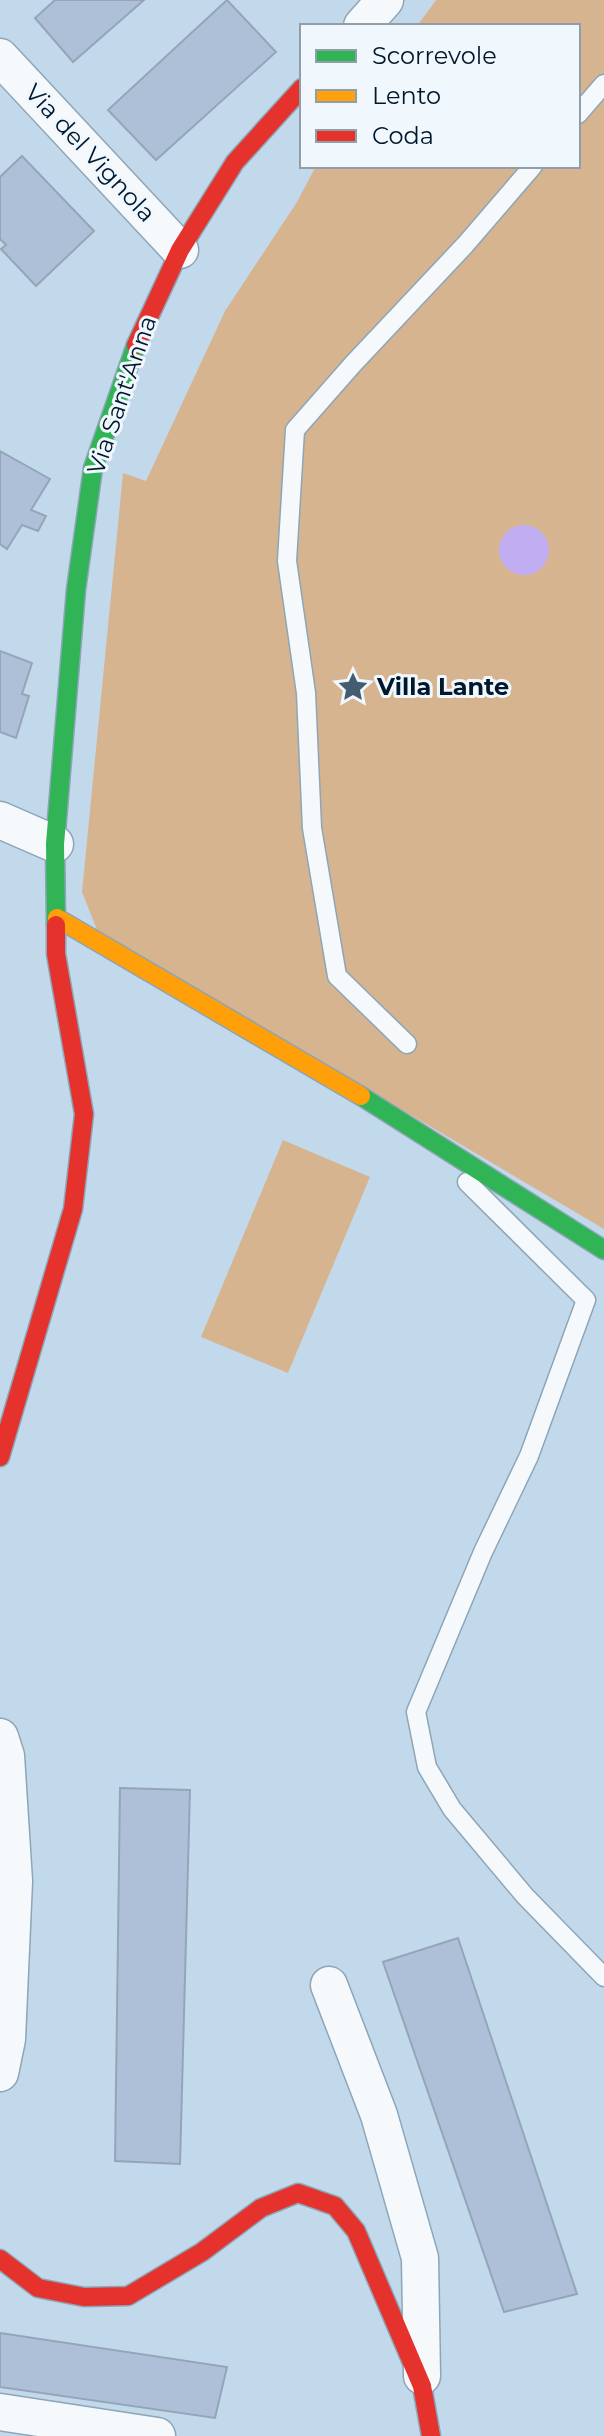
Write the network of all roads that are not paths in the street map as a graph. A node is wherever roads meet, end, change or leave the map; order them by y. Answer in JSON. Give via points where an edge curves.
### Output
{"nodes":[{"id":1,"x":0,"y":57,"type":"edge"},
{"id":2,"x":604,"y":84,"type":"edge"},
{"id":3,"x":300,"y":90,"type":"edge"},
{"id":4,"x":580,"y":112,"type":"edge"},
{"id":5,"x":531,"y":168,"type":"edge"},
{"id":6,"x":180,"y":250,"type":"junction"},
{"id":7,"x":0,"y":820,"type":"edge"},
{"id":8,"x":55,"y":844,"type":"junction"},
{"id":9,"x":57,"y":918,"type":"junction"},
{"id":10,"x":407,"y":1044,"type":"dead end"},
{"id":11,"x":409,"y":1124,"type":"junction"},
{"id":12,"x":604,"y":1250,"type":"edge"},
{"id":13,"x":0,"y":1457,"type":"edge"},
{"id":14,"x":0,"y":1737,"type":"edge"},
{"id":15,"x":604,"y":1977,"type":"edge"},
{"id":16,"x":329,"y":1985,"type":"dead end"},
{"id":17,"x":0,"y":2073,"type":"edge"},
{"id":18,"x":0,"y":2259,"type":"edge"},
{"id":19,"x":422,"y":2386,"type":"junction"},
{"id":20,"x":0,"y":2412,"type":"edge"},
{"id":21,"x":157,"y":2436,"type":"edge"},
{"id":22,"x":431,"y":2436,"type":"edge"}],
"edges":[{"from":1,"to":6,"type":"street","name":"Via del Vignola"},
{"from":2,"to":4,"type":"lane"},
{"from":3,"to":6,"type":"street","name":"Via Sant'Anna","via":[[235,162]]},
{"from":5,"to":10,"type":"lane","via":[[295,430],[287,561],[306,693],[312,828],[337,976]]},
{"from":6,"to":8,"type":"street","name":"Via Sant'Anna","via":[[140,332],[93,468],[76,590]]},
{"from":7,"to":8,"type":"street"},
{"from":8,"to":9,"type":"street","name":"Via Sant'Anna"},
{"from":9,"to":11,"type":"street"},
{"from":9,"to":13,"type":"street","name":"Via Sant'Anna","via":[[56,954],[84,1114],[73,1209]]},
{"from":11,"to":12,"type":"street"},
{"from":11,"to":15,"type":"lane","via":[[586,1300],[529,1456],[416,1712],[427,1767],[452,1809],[525,1896]]},
{"from":14,"to":17,"type":"street","via":[[6,1756],[14,1881],[7,2039]]},
{"from":16,"to":19,"type":"street","via":[[379,2115],[420,2258]]},
{"from":18,"to":19,"type":"street","via":[[38,2288],[84,2297],[128,2296],[202,2252],[261,2208],[298,2193],[335,2206],[356,2231]]},
{"from":19,"to":22,"type":"street"},
{"from":20,"to":21,"type":"street"}]}
